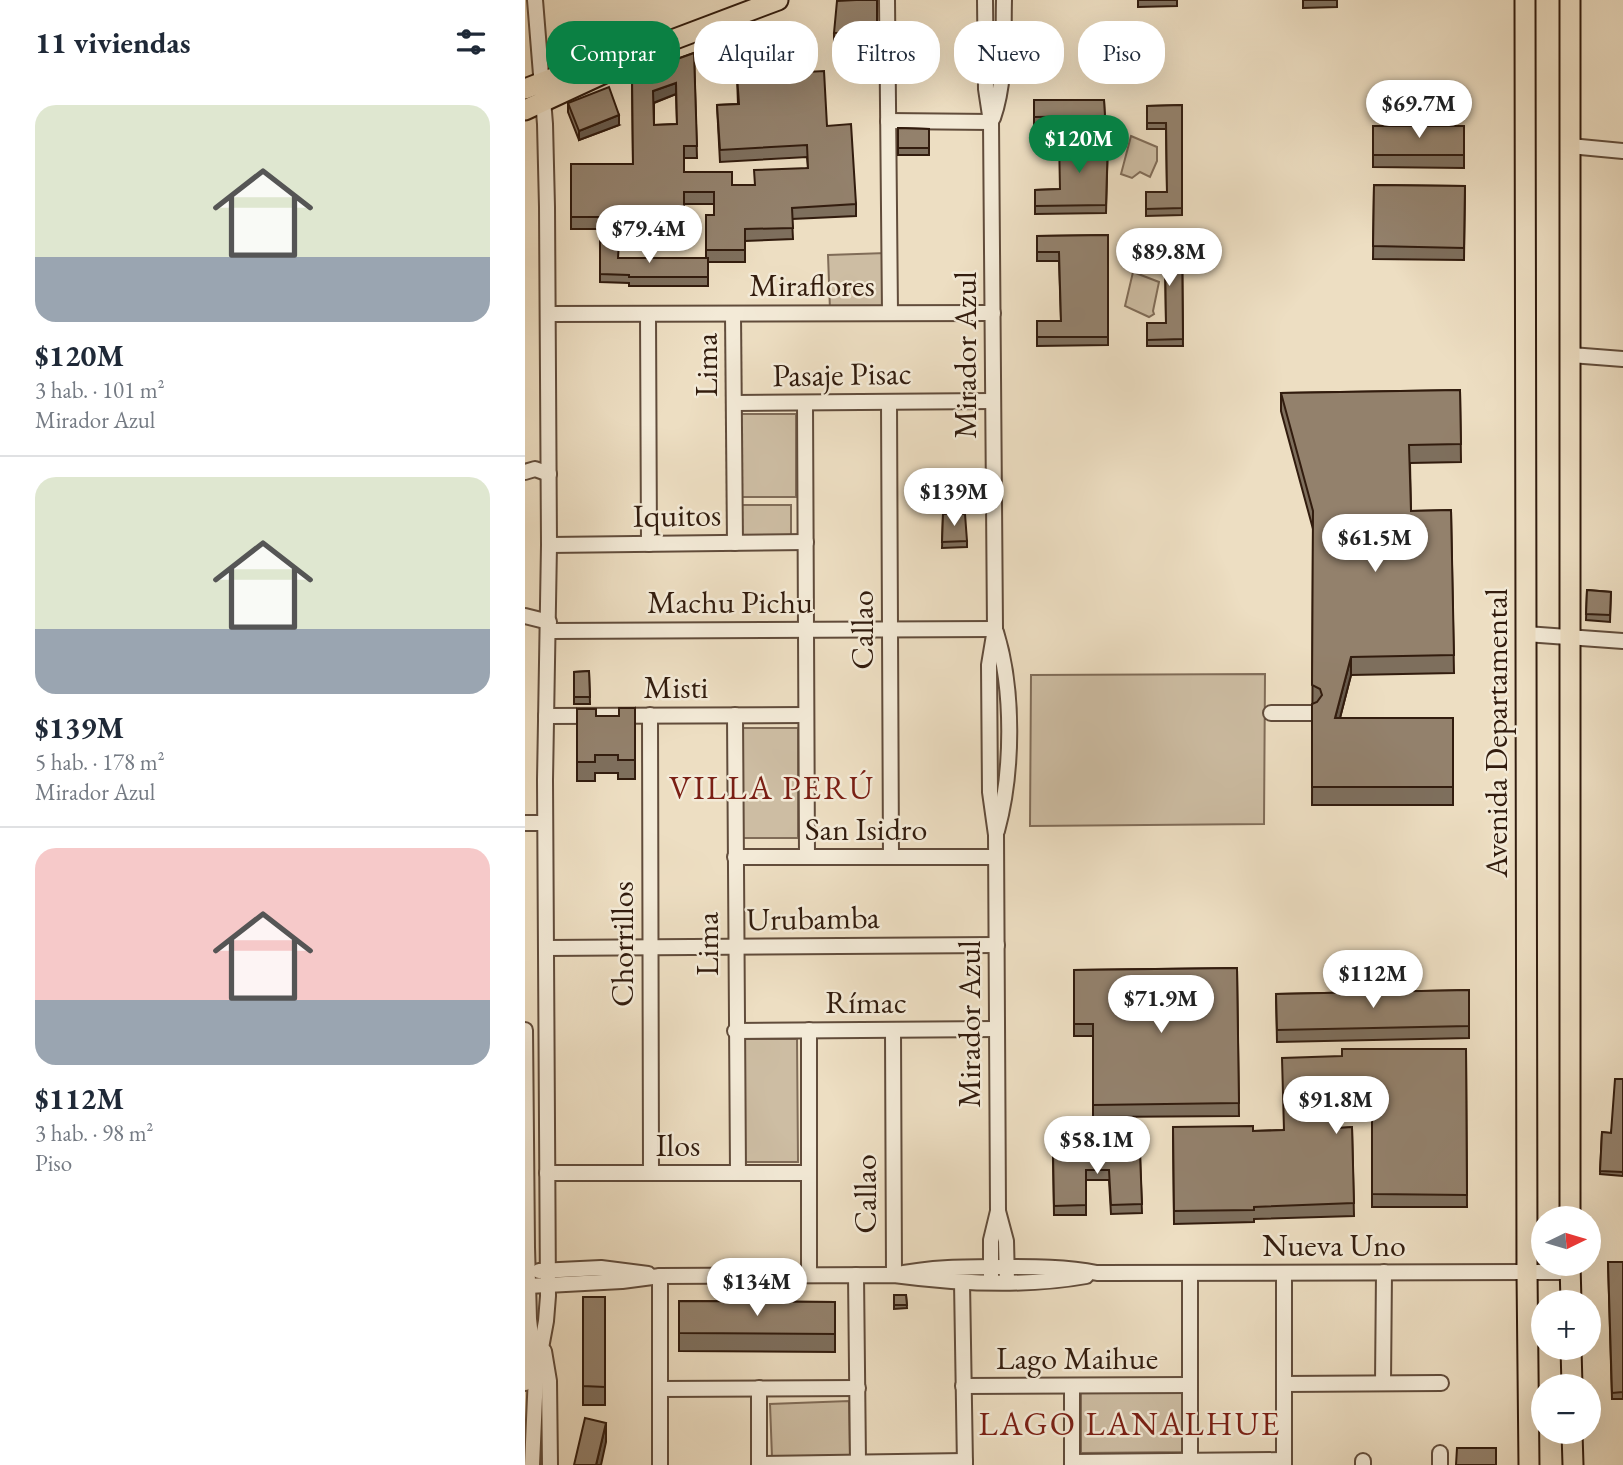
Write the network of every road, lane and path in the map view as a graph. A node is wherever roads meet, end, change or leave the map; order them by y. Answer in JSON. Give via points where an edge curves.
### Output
{"nodes":[{"id":1,"x":535,"y":0,"type":"edge"},
{"id":2,"x":778,"y":0,"type":"edge"},
{"id":3,"x":887,"y":0,"type":"edge"},
{"id":4,"x":985,"y":0,"type":"edge"},
{"id":5,"x":1004,"y":0,"type":"edge"},
{"id":6,"x":1525,"y":0,"type":"edge"},
{"id":7,"x":1570,"y":0,"type":"edge"},
{"id":8,"x":537,"y":91,"type":"edge"},
{"id":9,"x":525,"y":110,"type":"edge"},
{"id":10,"x":888,"y":121,"type":"junction"},
{"id":11,"x":991,"y":122,"type":"junction"},
{"id":12,"x":1570,"y":146,"type":"junction"},
{"id":13,"x":1623,"y":151,"type":"edge"},
{"id":14,"x":890,"y":313,"type":"junction"},
{"id":15,"x":993,"y":313,"type":"junction"},
{"id":16,"x":548,"y":314,"type":"junction"},
{"id":17,"x":647,"y":314,"type":"junction"},
{"id":18,"x":733,"y":314,"type":"junction"},
{"id":19,"x":1571,"y":355,"type":"junction"},
{"id":20,"x":1623,"y":359,"type":"edge"},
{"id":21,"x":993,"y":401,"type":"junction"},
{"id":22,"x":805,"y":402,"type":"junction"},
{"id":23,"x":889,"y":402,"type":"junction"},
{"id":24,"x":734,"y":403,"type":"junction"},
{"id":25,"x":525,"y":472,"type":"edge"},
{"id":26,"x":549,"y":474,"type":"junction"},
{"id":27,"x":806,"y":542,"type":"junction"},
{"id":28,"x":735,"y":543,"type":"junction"},
{"id":29,"x":649,"y":544,"type":"junction"},
{"id":30,"x":549,"y":545,"type":"junction"},
{"id":31,"x":525,"y":614,"type":"edge"},
{"id":32,"x":525,"y":624,"type":"edge"},
{"id":33,"x":549,"y":626,"type":"junction"},
{"id":34,"x":890,"y":629,"type":"junction"},
{"id":35,"x":995,"y":629,"type":"junction"},
{"id":36,"x":806,"y":630,"type":"junction"},
{"id":37,"x":1526,"y":634,"type":"junction"},
{"id":38,"x":1571,"y":637,"type":"junction"},
{"id":39,"x":1623,"y":641,"type":"edge"},
{"id":40,"x":1271,"y":713,"type":"dead end"},
{"id":41,"x":1312,"y":713,"type":"edge"},
{"id":42,"x":650,"y":715,"type":"junction"},
{"id":43,"x":734,"y":715,"type":"junction"},
{"id":44,"x":806,"y":715,"type":"junction"},
{"id":45,"x":546,"y":716,"type":"junction"},
{"id":46,"x":525,"y":823,"type":"edge"},
{"id":47,"x":545,"y":823,"type":"junction"},
{"id":48,"x":807,"y":857,"type":"junction"},
{"id":49,"x":891,"y":857,"type":"junction"},
{"id":50,"x":996,"y":857,"type":"junction"},
{"id":51,"x":735,"y":858,"type":"junction"},
{"id":52,"x":997,"y":945,"type":"junction"},
{"id":53,"x":650,"y":947,"type":"junction"},
{"id":54,"x":736,"y":947,"type":"junction"},
{"id":55,"x":546,"y":948,"type":"junction"},
{"id":56,"x":997,"y":1029,"type":"junction"},
{"id":57,"x":525,"y":1030,"type":"edge"},
{"id":58,"x":809,"y":1030,"type":"junction"},
{"id":59,"x":893,"y":1030,"type":"junction"},
{"id":60,"x":735,"y":1031,"type":"junction"},
{"id":61,"x":526,"y":1098,"type":"edge"},
{"id":62,"x":547,"y":1098,"type":"junction"},
{"id":63,"x":547,"y":1173,"type":"junction"},
{"id":64,"x":651,"y":1173,"type":"junction"},
{"id":65,"x":738,"y":1173,"type":"junction"},
{"id":66,"x":809,"y":1173,"type":"junction"},
{"id":67,"x":1570,"y":1206,"type":"edge"},
{"id":68,"x":1384,"y":1272,"type":"junction"},
{"id":69,"x":1527,"y":1272,"type":"junction"},
{"id":70,"x":1531,"y":1272,"type":"edge"},
{"id":71,"x":1190,"y":1273,"type":"junction"},
{"id":72,"x":1284,"y":1273,"type":"junction"},
{"id":73,"x":999,"y":1274,"type":"junction"},
{"id":74,"x":856,"y":1275,"type":"junction"},
{"id":75,"x":894,"y":1275,"type":"junction"},
{"id":76,"x":660,"y":1276,"type":"junction"},
{"id":77,"x":809,"y":1276,"type":"junction"},
{"id":78,"x":548,"y":1277,"type":"junction"},
{"id":79,"x":528,"y":1279,"type":"junction"},
{"id":80,"x":962,"y":1282,"type":"junction"},
{"id":81,"x":536,"y":1343,"type":"junction"},
{"id":82,"x":531,"y":1379,"type":"edge"},
{"id":83,"x":1383,"y":1383,"type":"junction"},
{"id":84,"x":1441,"y":1383,"type":"dead end"},
{"id":85,"x":1284,"y":1384,"type":"junction"},
{"id":86,"x":1072,"y":1385,"type":"junction"},
{"id":87,"x":1190,"y":1385,"type":"junction"},
{"id":88,"x":964,"y":1386,"type":"junction"},
{"id":89,"x":759,"y":1388,"type":"junction"},
{"id":90,"x":857,"y":1388,"type":"junction"},
{"id":91,"x":660,"y":1389,"type":"junction"},
{"id":92,"x":1572,"y":1444,"type":"edge"},
{"id":93,"x":1191,"y":1461,"type":"junction"},
{"id":94,"x":858,"y":1462,"type":"junction"},
{"id":95,"x":965,"y":1463,"type":"edge"},
{"id":96,"x":1284,"y":1463,"type":"edge"},
{"id":97,"x":759,"y":1464,"type":"edge"},
{"id":98,"x":1072,"y":1464,"type":"edge"},
{"id":99,"x":532,"y":1465,"type":"edge"},
{"id":100,"x":550,"y":1465,"type":"edge"},
{"id":101,"x":660,"y":1465,"type":"edge"},
{"id":102,"x":1529,"y":1465,"type":"edge"},
{"id":103,"x":1573,"y":1465,"type":"edge"}],
"edges":[{"from":1,"to":8,"type":"street"},
{"from":2,"to":8,"type":"main road","via":[[659,45],[594,62]]},
{"from":3,"to":10,"type":"street"},
{"from":4,"to":11,"type":"street","name":"Mirador Azul"},
{"from":5,"to":11,"type":"street","name":"Mirador Azul","via":[[1002,71]]},
{"from":6,"to":37,"type":"main road","name":"Avenida Departamental"},
{"from":7,"to":12,"type":"main road"},
{"from":8,"to":9,"type":"main road"},
{"from":8,"to":16,"type":"street","via":[[547,163]]},
{"from":10,"to":11,"type":"street"},
{"from":10,"to":14,"type":"street"},
{"from":11,"to":15,"type":"street","name":"Mirador Azul"},
{"from":12,"to":13,"type":"street"},
{"from":12,"to":19,"type":"main road"},
{"from":14,"to":15,"type":"street","name":"Miraflores"},
{"from":14,"to":18,"type":"street","name":"Miraflores"},
{"from":15,"to":21,"type":"street","name":"Mirador Azul"},
{"from":16,"to":17,"type":"street","name":"Miraflores"},
{"from":16,"to":26,"type":"street"},
{"from":17,"to":18,"type":"street","name":"Miraflores"},
{"from":17,"to":29,"type":"street"},
{"from":18,"to":24,"type":"street","name":"Lima"},
{"from":19,"to":20,"type":"street"},
{"from":19,"to":38,"type":"main road"},
{"from":21,"to":23,"type":"street","name":"Pasaje Pisac"},
{"from":21,"to":35,"type":"street","name":"Mirador Azul"},
{"from":22,"to":23,"type":"street","name":"Pasaje Pisac"},
{"from":22,"to":24,"type":"street","name":"Pasaje Pisac"},
{"from":22,"to":27,"type":"street"},
{"from":23,"to":34,"type":"street","name":"Callao"},
{"from":24,"to":28,"type":"street","name":"Lima"},
{"from":25,"to":26,"type":"street","via":[[535,469]]},
{"from":26,"to":30,"type":"street"},
{"from":27,"to":28,"type":"street","name":"Iquitos"},
{"from":27,"to":36,"type":"street"},
{"from":28,"to":29,"type":"street","name":"Iquitos"},
{"from":29,"to":30,"type":"street","name":"Iquitos"},
{"from":30,"to":33,"type":"street"},
{"from":31,"to":32,"type":"street"},
{"from":31,"to":33,"type":"street","name":"Machu Pichu"},
{"from":33,"to":36,"type":"street","name":"Machu Pichu"},
{"from":33,"to":45,"type":"street"},
{"from":34,"to":35,"type":"street","name":"Machu Pichu"},
{"from":34,"to":36,"type":"street","name":"Machu Pichu"},
{"from":34,"to":49,"type":"street","name":"Callao"},
{"from":35,"to":50,"type":"street","name":"Mirador Azul","via":[[989,692]]},
{"from":36,"to":44,"type":"street"},
{"from":37,"to":38,"type":"street"},
{"from":37,"to":69,"type":"main road","name":"Avenida Departamental"},
{"from":38,"to":39,"type":"street"},
{"from":38,"to":67,"type":"main road"},
{"from":40,"to":41,"type":"street"},
{"from":42,"to":43,"type":"street","name":"Misti"},
{"from":42,"to":45,"type":"street","name":"Misti"},
{"from":42,"to":53,"type":"street","name":"Chorrillos"},
{"from":43,"to":44,"type":"street","name":"Misti"},
{"from":43,"to":51,"type":"street","name":"Lima"},
{"from":44,"to":48,"type":"street"},
{"from":45,"to":47,"type":"street"},
{"from":46,"to":47,"type":"street"},
{"from":47,"to":55,"type":"street"},
{"from":48,"to":49,"type":"street","name":"San Isidro"},
{"from":48,"to":51,"type":"street","name":"San Isidro"},
{"from":49,"to":50,"type":"street","name":"San Isidro"},
{"from":50,"to":52,"type":"street","name":"Mirador Azul"},
{"from":51,"to":54,"type":"street","name":"Lima"},
{"from":52,"to":54,"type":"street","name":"Urubamba"},
{"from":52,"to":56,"type":"street","name":"Mirador Azul"},
{"from":53,"to":54,"type":"street","name":"Urubamba"},
{"from":53,"to":55,"type":"street","name":"Urubamba"},
{"from":53,"to":64,"type":"street","name":"Chorrillos"},
{"from":54,"to":60,"type":"street","name":"Lima"},
{"from":55,"to":62,"type":"street"},
{"from":56,"to":59,"type":"street","name":"Rímac"},
{"from":56,"to":73,"type":"street","name":"Mirador Azul","via":[[998,1211],[992,1240]]},
{"from":57,"to":61,"type":"street"},
{"from":58,"to":59,"type":"street","name":"Rímac"},
{"from":58,"to":60,"type":"street","name":"Rímac"},
{"from":58,"to":66,"type":"street"},
{"from":59,"to":75,"type":"street","name":"Callao"},
{"from":60,"to":65,"type":"street","name":"Lima"},
{"from":61,"to":62,"type":"street"},
{"from":61,"to":79,"type":"street"},
{"from":62,"to":63,"type":"street"},
{"from":63,"to":64,"type":"street","name":"Ilos"},
{"from":63,"to":78,"type":"street"},
{"from":64,"to":65,"type":"street","name":"Ilos"},
{"from":65,"to":66,"type":"street","name":"Ilos"},
{"from":66,"to":77,"type":"street"},
{"from":68,"to":69,"type":"street","name":"Nueva Uno"},
{"from":68,"to":72,"type":"street","name":"Nueva Uno"},
{"from":68,"to":83,"type":"street"},
{"from":69,"to":70,"type":"street","name":"Nueva Uno"},
{"from":69,"to":102,"type":"main road","name":"Avenida Departamental"},
{"from":71,"to":72,"type":"street","name":"Nueva Uno"},
{"from":71,"to":73,"type":"street","name":"Nueva Uno","via":[[1097,1273],[1055,1280]]},
{"from":71,"to":87,"type":"street"},
{"from":72,"to":85,"type":"street"},
{"from":73,"to":75,"type":"street","name":"Nueva Uno","via":[[931,1268]]},
{"from":73,"to":80,"type":"street","name":"Nueva Uno"},
{"from":74,"to":75,"type":"street","name":"Nueva Uno"},
{"from":74,"to":77,"type":"street","name":"Nueva Uno"},
{"from":74,"to":90,"type":"street"},
{"from":75,"to":80,"type":"street","name":"Nueva Uno"},
{"from":76,"to":77,"type":"street","name":"Nueva Uno"},
{"from":76,"to":78,"type":"street","name":"Nueva Uno","via":[[622,1281]]},
{"from":76,"to":91,"type":"street"},
{"from":78,"to":79,"type":"street","name":"Nueva Uno"},
{"from":78,"to":81,"type":"street","via":[[548,1308]]},
{"from":79,"to":81,"type":"street"},
{"from":80,"to":88,"type":"street"},
{"from":81,"to":82,"type":"street"},
{"from":81,"to":100,"type":"street","via":[[549,1381]]},
{"from":82,"to":99,"type":"street"},
{"from":83,"to":84,"type":"street"},
{"from":83,"to":85,"type":"street"},
{"from":85,"to":96,"type":"street"},
{"from":86,"to":87,"type":"street","name":"Lago Maihue"},
{"from":86,"to":88,"type":"street","name":"Lago Maihue"},
{"from":86,"to":98,"type":"street"},
{"from":87,"to":93,"type":"street"},
{"from":88,"to":95,"type":"street"},
{"from":89,"to":90,"type":"street"},
{"from":89,"to":91,"type":"street"},
{"from":89,"to":97,"type":"street"},
{"from":90,"to":94,"type":"street"},
{"from":91,"to":101,"type":"street"},
{"from":92,"to":103,"type":"main road"},
{"from":93,"to":96,"type":"street"},
{"from":93,"to":98,"type":"street"},
{"from":94,"to":95,"type":"street"},
{"from":94,"to":97,"type":"street"}]}
